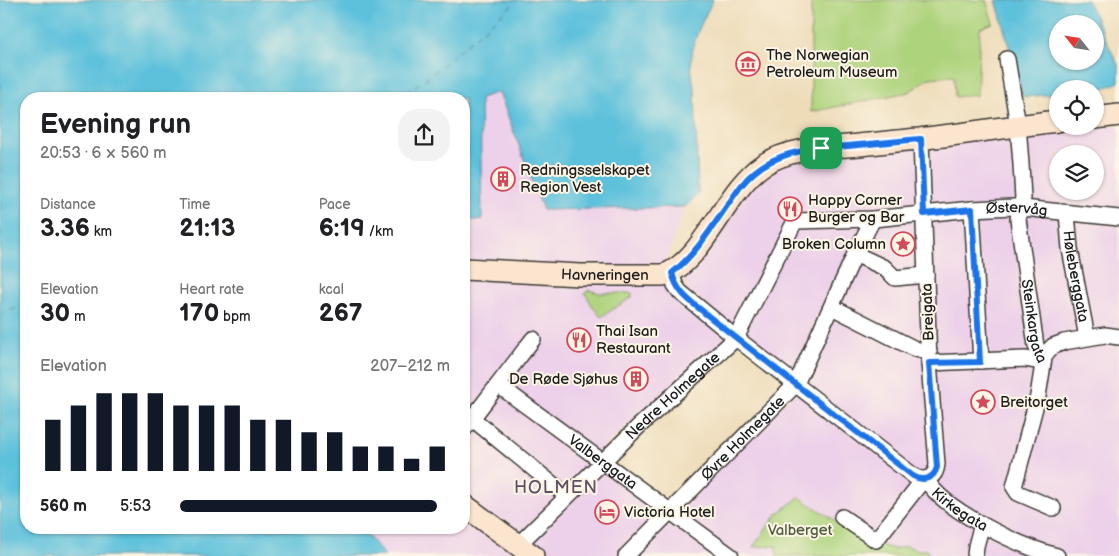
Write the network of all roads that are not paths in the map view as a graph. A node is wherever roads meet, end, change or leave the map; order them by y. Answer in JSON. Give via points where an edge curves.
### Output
{"nodes":[{"id":1,"x":1007,"y":59,"type":"dead end"},
{"id":2,"x":1119,"y":115,"type":"edge"},
{"id":3,"x":1104,"y":117,"type":"edge"},
{"id":4,"x":1049,"y":123,"type":"edge"},
{"id":5,"x":1018,"y":130,"type":"junction"},
{"id":6,"x":921,"y":139,"type":"junction"},
{"id":7,"x":1021,"y":207,"type":"junction"},
{"id":8,"x":972,"y":209,"type":"junction"},
{"id":9,"x":1067,"y":213,"type":"junction"},
{"id":10,"x":924,"y":214,"type":"junction"},
{"id":11,"x":1119,"y":218,"type":"edge"},
{"id":12,"x":872,"y":220,"type":"junction"},
{"id":13,"x":795,"y":221,"type":"joint"},
{"id":14,"x":855,"y":254,"type":"junction"},
{"id":15,"x":470,"y":269,"type":"edge"},
{"id":16,"x":672,"y":273,"type":"junction"},
{"id":17,"x":926,"y":276,"type":"junction"},
{"id":18,"x":832,"y":307,"type":"junction"},
{"id":19,"x":1088,"y":337,"type":"junction"},
{"id":20,"x":1119,"y":337,"type":"edge"},
{"id":21,"x":736,"y":338,"type":"junction"},
{"id":22,"x":533,"y":339,"type":"dead end"},
{"id":23,"x":929,"y":358,"type":"junction"},
{"id":24,"x":980,"y":362,"type":"junction"},
{"id":25,"x":1043,"y":362,"type":"junction"},
{"id":26,"x":796,"y":384,"type":"junction"},
{"id":27,"x":498,"y":385,"type":"junction"},
{"id":28,"x":470,"y":416,"type":"edge"},
{"id":29,"x":470,"y":423,"type":"edge"},
{"id":30,"x":603,"y":462,"type":"junction"},
{"id":31,"x":924,"y":479,"type":"junction"},
{"id":32,"x":567,"y":496,"type":"junction"},
{"id":33,"x":1053,"y":508,"type":"dead end"},
{"id":34,"x":470,"y":510,"type":"edge"},
{"id":35,"x":670,"y":511,"type":"junction"},
{"id":36,"x":842,"y":517,"type":"dead end"},
{"id":37,"x":982,"y":524,"type":"junction"},
{"id":38,"x":525,"y":550,"type":"edge"},
{"id":39,"x":626,"y":556,"type":"edge"},
{"id":40,"x":731,"y":556,"type":"edge"},
{"id":41,"x":975,"y":556,"type":"edge"},
{"id":42,"x":1057,"y":556,"type":"edge"}],
"edges":[{"from":1,"to":5,"type":"street","name":"Steinkargata"},
{"from":2,"to":3,"type":"street"},
{"from":4,"to":5,"type":"street"},
{"from":5,"to":6,"type":"street"},
{"from":5,"to":7,"type":"street","name":"Steinkargata"},
{"from":6,"to":10,"type":"street","name":"Breigata"},
{"from":6,"to":16,"type":"street","via":[[812,149],[783,155],[761,166],[742,185],[698,246]]},
{"from":7,"to":8,"type":"street","name":"Østervåg"},
{"from":7,"to":9,"type":"street","name":"Østervåg"},
{"from":7,"to":25,"type":"street","name":"Steinkargata","via":[[1018,219],[1036,346]]},
{"from":8,"to":10,"type":"street","name":"Østervåg"},
{"from":8,"to":24,"type":"street"},
{"from":9,"to":11,"type":"street","name":"Østervåg"},
{"from":9,"to":19,"type":"street","name":"Høleberggata","via":[[1070,249]]},
{"from":10,"to":12,"type":"street","name":"Østervåg"},
{"from":10,"to":17,"type":"street","name":"Breigata"},
{"from":12,"to":13,"type":"street","name":"Østervåg"},
{"from":12,"to":14,"type":"street","name":"Øvre Holmegate"},
{"from":13,"to":21,"type":"street","name":"Nedre Holmegate"},
{"from":14,"to":17,"type":"street","via":[[885,268],[895,278]]},
{"from":14,"to":18,"type":"street","name":"Øvre Holmegate"},
{"from":15,"to":16,"type":"street","name":"Havneringen","via":[[614,276]]},
{"from":16,"to":21,"type":"street","name":"Kirkegata","via":[[680,292]]},
{"from":17,"to":23,"type":"street","name":"Breigata"},
{"from":18,"to":23,"type":"street"},
{"from":18,"to":26,"type":"street","name":"Øvre Holmegate"},
{"from":19,"to":20,"type":"street","via":[[1105,334]]},
{"from":19,"to":25,"type":"street","via":[[1056,344],[1047,352]]},
{"from":21,"to":26,"type":"street","name":"Kirkegata"},
{"from":21,"to":30,"type":"street","name":"Nedre Holmegate"},
{"from":22,"to":27,"type":"street"},
{"from":23,"to":24,"type":"street"},
{"from":23,"to":31,"type":"street","name":"Breigata","via":[[937,470]]},
{"from":24,"to":25,"type":"street","via":[[1025,359]]},
{"from":25,"to":33,"type":"street","name":"Steinkargata","via":[[1038,396],[1014,487],[1018,493]]},
{"from":26,"to":31,"type":"street","name":"Kirkegata","via":[[913,476]]},
{"from":26,"to":35,"type":"street","name":"Øvre Holmegate"},
{"from":27,"to":28,"type":"street"},
{"from":27,"to":30,"type":"street","name":"Valberggata"},
{"from":29,"to":32,"type":"street"},
{"from":30,"to":32,"type":"street","name":"Nedre Holmegate"},
{"from":30,"to":35,"type":"street","name":"Valberggata"},
{"from":31,"to":36,"type":"street","via":[[876,540]]},
{"from":31,"to":37,"type":"street","name":"Kirkegata","via":[[942,498]]},
{"from":32,"to":38,"type":"street","name":"Nedre Holmegate"},
{"from":34,"to":38,"type":"street"},
{"from":35,"to":39,"type":"street","name":"Øvre Holmegate"},
{"from":35,"to":40,"type":"street","name":"Valberggata"},
{"from":37,"to":41,"type":"street"},
{"from":37,"to":42,"type":"street","name":"Kirkegata"}]}
